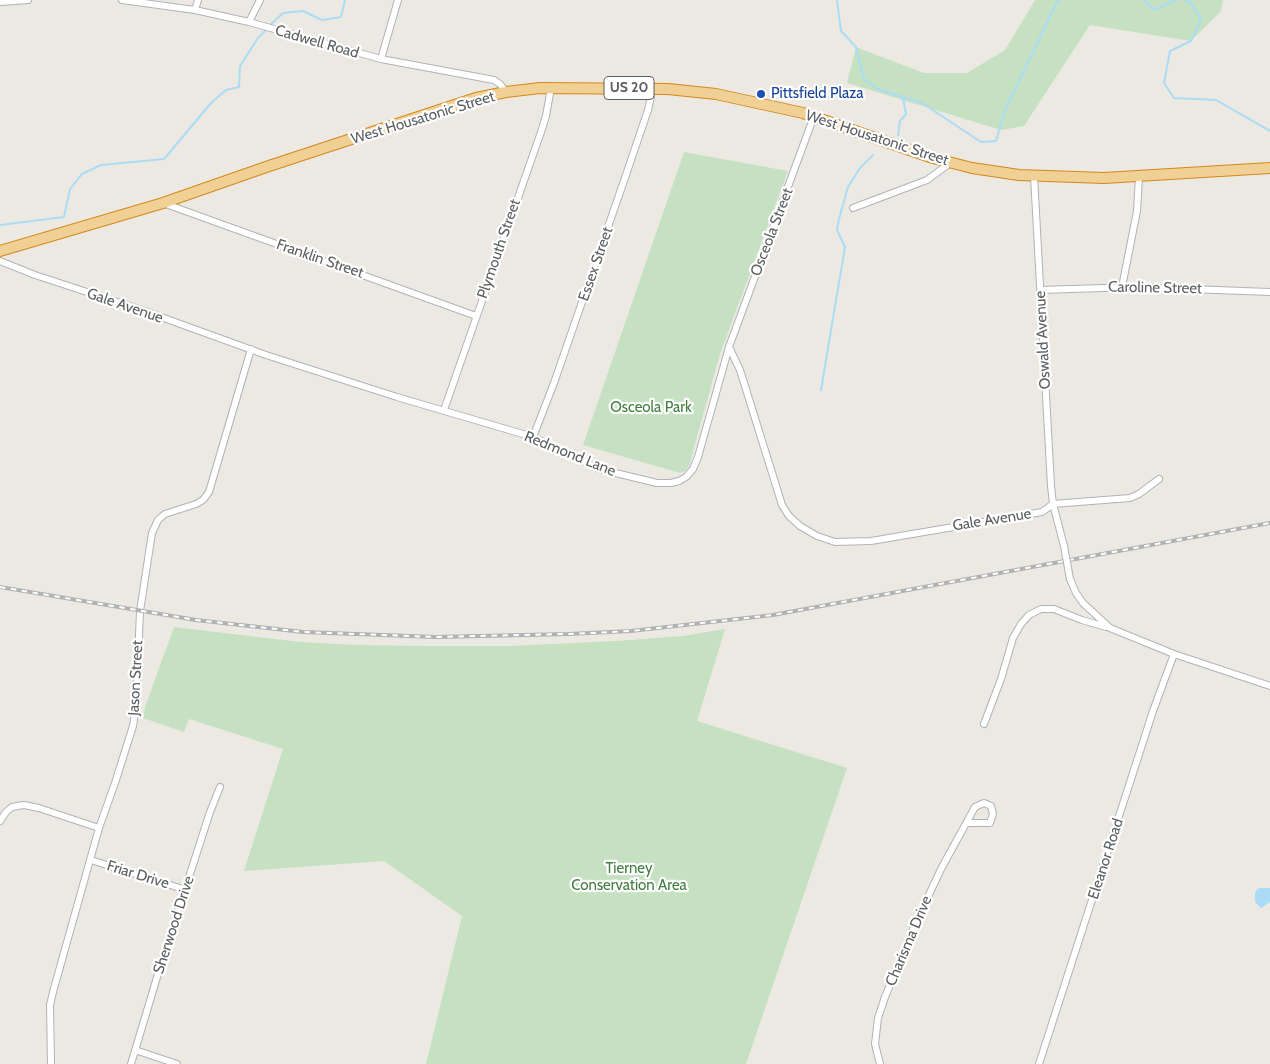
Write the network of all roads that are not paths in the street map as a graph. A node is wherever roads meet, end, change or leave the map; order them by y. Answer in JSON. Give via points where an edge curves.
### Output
{"nodes":[{"id":1,"x":28,"y":0,"type":"edge"},
{"id":2,"x":122,"y":0,"type":"edge"},
{"id":3,"x":198,"y":0,"type":"edge"},
{"id":4,"x":260,"y":0,"type":"edge"},
{"id":5,"x":398,"y":0,"type":"edge"},
{"id":6,"x":0,"y":2,"type":"edge"},
{"id":7,"x":195,"y":10,"type":"junction"},
{"id":8,"x":249,"y":22,"type":"junction"},
{"id":9,"x":381,"y":59,"type":"junction"},
{"id":10,"x":551,"y":88,"type":"junction"},
{"id":11,"x":651,"y":88,"type":"junction"},
{"id":12,"x":506,"y":92,"type":"junction"},
{"id":13,"x":814,"y":116,"type":"junction"},
{"id":14,"x":950,"y":162,"type":"junction"},
{"id":15,"x":1270,"y":168,"type":"edge"},
{"id":16,"x":1034,"y":176,"type":"junction"},
{"id":17,"x":1140,"y":177,"type":"junction"},
{"id":18,"x":163,"y":203,"type":"junction"},
{"id":19,"x":853,"y":208,"type":"dead end"},
{"id":20,"x":0,"y":251,"type":"edge"},
{"id":21,"x":0,"y":261,"type":"edge"},
{"id":22,"x":1122,"y":287,"type":"junction"},
{"id":23,"x":1040,"y":290,"type":"junction"},
{"id":24,"x":1270,"y":292,"type":"edge"},
{"id":25,"x":476,"y":316,"type":"junction"},
{"id":26,"x":729,"y":347,"type":"junction"},
{"id":27,"x":251,"y":349,"type":"junction"},
{"id":28,"x":444,"y":410,"type":"junction"},
{"id":29,"x":532,"y":437,"type":"junction"},
{"id":30,"x":1160,"y":479,"type":"dead end"},
{"id":31,"x":1053,"y":504,"type":"junction"},
{"id":32,"x":1110,"y":628,"type":"junction"},
{"id":33,"x":1174,"y":654,"type":"junction"},
{"id":34,"x":1270,"y":686,"type":"edge"},
{"id":35,"x":984,"y":724,"type":"dead end"},
{"id":36,"x":220,"y":787,"type":"dead end"},
{"id":37,"x":0,"y":821,"type":"edge"},
{"id":38,"x":967,"y":823,"type":"dead end"},
{"id":39,"x":99,"y":828,"type":"junction"},
{"id":40,"x":91,"y":860,"type":"junction"},
{"id":41,"x":186,"y":890,"type":"junction"},
{"id":42,"x":135,"y":1050,"type":"junction"},
{"id":43,"x":51,"y":1064,"type":"edge"},
{"id":44,"x":131,"y":1064,"type":"edge"},
{"id":45,"x":177,"y":1064,"type":"edge"},
{"id":46,"x":880,"y":1064,"type":"edge"},
{"id":47,"x":1039,"y":1064,"type":"edge"}],
"edges":[{"from":1,"to":6,"type":"street"},
{"from":2,"to":7,"type":"street","name":"Cadwell Road"},
{"from":3,"to":7,"type":"street"},
{"from":4,"to":8,"type":"street"},
{"from":5,"to":9,"type":"street"},
{"from":7,"to":8,"type":"street","name":"Cadwell Road"},
{"from":8,"to":9,"type":"street","name":"Cadwell Road"},
{"from":9,"to":12,"type":"street","name":"Cadwell Road","via":[[494,80]]},
{"from":10,"to":11,"type":"highway","name":"West Housatonic Street","number":"US 20"},
{"from":10,"to":12,"type":"highway","name":"West Housatonic Street","number":"US 20"},
{"from":10,"to":25,"type":"street","name":"Plymouth Street","via":[[542,132]]},
{"from":11,"to":13,"type":"highway","name":"West Housatonic Street","number":"US 20","via":[[716,94]]},
{"from":11,"to":29,"type":"street","name":"Essex Street","via":[[648,110],[631,162]]},
{"from":12,"to":18,"type":"highway","name":"West Housatonic Street","number":"US 20","via":[[447,107]]},
{"from":13,"to":14,"type":"highway","name":"West Housatonic Street","number":"US 20"},
{"from":13,"to":26,"type":"street","name":"Osceola Street"},
{"from":14,"to":16,"type":"highway","name":"West Housatonic Street","number":"US 20"},
{"from":14,"to":19,"type":"street","via":[[927,180]]},
{"from":15,"to":17,"type":"highway","name":"West Housatonic Street","number":"US 20"},
{"from":16,"to":17,"type":"highway","name":"West Housatonic Street","number":"US 20"},
{"from":16,"to":23,"type":"street","name":"Oswald Avenue"},
{"from":17,"to":22,"type":"street","via":[[1137,211]]},
{"from":18,"to":20,"type":"highway","name":"West Housatonic Street","number":"US 20"},
{"from":18,"to":25,"type":"street","name":"Franklin Street"},
{"from":21,"to":27,"type":"street","name":"Gale Avenue"},
{"from":22,"to":23,"type":"street","name":"Caroline Street"},
{"from":22,"to":24,"type":"street","name":"Caroline Street"},
{"from":23,"to":31,"type":"street","name":"Oswald Avenue"},
{"from":25,"to":28,"type":"street","name":"Plymouth Street"},
{"from":26,"to":29,"type":"street","name":"Redmond Lane","via":[[696,462],[683,480],[662,483],[610,472]]},
{"from":26,"to":31,"type":"street","name":"Gale Avenue","via":[[742,375],[782,504],[792,519],[811,533],[829,541],[848,543],[880,540],[1042,512]]},
{"from":27,"to":28,"type":"street","name":"Redmond Lane"},
{"from":27,"to":39,"type":"street","name":"Jason Street","via":[[209,492],[196,504],[165,514],[152,533],[140,615],[133,726]]},
{"from":28,"to":29,"type":"street","name":"Redmond Lane"},
{"from":30,"to":31,"type":"street","name":"Gale Avenue","via":[[1130,498]]},
{"from":31,"to":32,"type":"street","bridge":true,"via":[[1076,593]]},
{"from":32,"to":33,"type":"street"},
{"from":32,"to":35,"type":"street","via":[[1054,609],[1041,609],[1029,615],[1013,638]]},
{"from":33,"to":34,"type":"street"},
{"from":33,"to":47,"type":"street","name":"Eleanor Road"},
{"from":36,"to":41,"type":"street","name":"Sherwood Drive"},
{"from":37,"to":39,"type":"street","via":[[12,807],[24,805]]},
{"from":38,"to":46,"type":"street","name":"Charisma Drive","via":[[926,900],[885,997],[875,1034],[875,1050]]},
{"from":39,"to":40,"type":"street","name":"Jason Street"},
{"from":40,"to":41,"type":"street","name":"Friar Drive"},
{"from":40,"to":43,"type":"street","name":"Jason Street","via":[[50,1005]]},
{"from":41,"to":42,"type":"street","name":"Sherwood Drive"},
{"from":42,"to":44,"type":"street","name":"Sherwood Drive"},
{"from":42,"to":45,"type":"street"}]}
